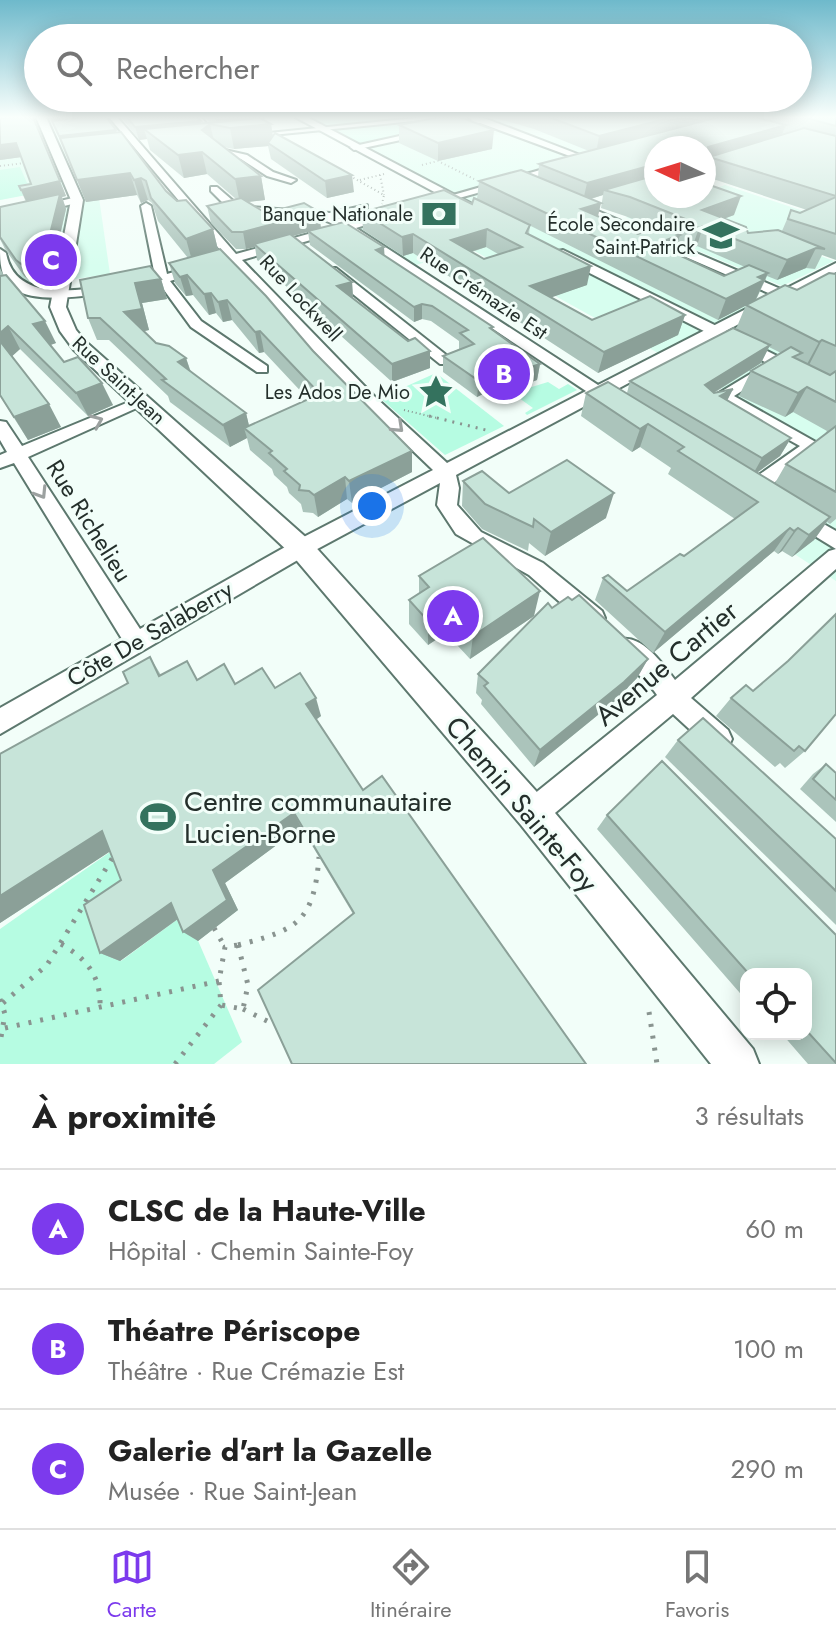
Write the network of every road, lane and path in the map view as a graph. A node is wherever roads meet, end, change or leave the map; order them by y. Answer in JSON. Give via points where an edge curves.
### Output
{"nodes":[{"id":1,"x":66,"y":167,"type":"edge"},
{"id":2,"x":154,"y":167,"type":"edge"},
{"id":3,"x":259,"y":167,"type":"edge"},
{"id":4,"x":393,"y":167,"type":"edge"},
{"id":5,"x":449,"y":167,"type":"edge"},
{"id":6,"x":563,"y":167,"type":"edge"},
{"id":7,"x":345,"y":173,"type":"edge"},
{"id":8,"x":380,"y":175,"type":"dead end"},
{"id":9,"x":516,"y":179,"type":"junction"},
{"id":10,"x":291,"y":180,"type":"dead end"},
{"id":11,"x":359,"y":180,"type":"junction"},
{"id":12,"x":530,"y":185,"type":"edge"},
{"id":13,"x":490,"y":187,"type":"junction"},
{"id":14,"x":214,"y":189,"type":"dead end"},
{"id":15,"x":452,"y":197,"type":"junction"},
{"id":16,"x":557,"y":197,"type":"edge"},
{"id":17,"x":280,"y":198,"type":"junction"},
{"id":18,"x":77,"y":200,"type":"junction"},
{"id":19,"x":597,"y":203,"type":"edge"},
{"id":20,"x":146,"y":206,"type":"edge"},
{"id":21,"x":363,"y":207,"type":"dead end"},
{"id":22,"x":582,"y":208,"type":"junction"},
{"id":23,"x":252,"y":209,"type":"junction"},
{"id":24,"x":237,"y":210,"type":"junction"},
{"id":25,"x":478,"y":210,"type":"edge"},
{"id":26,"x":294,"y":212,"type":"junction"},
{"id":27,"x":224,"y":213,"type":"edge"},
{"id":28,"x":325,"y":215,"type":"junction"},
{"id":29,"x":0,"y":218,"type":"edge"},
{"id":30,"x":380,"y":218,"type":"junction"},
{"id":31,"x":346,"y":226,"type":"junction"},
{"id":32,"x":546,"y":245,"type":"edge"},
{"id":33,"x":304,"y":250,"type":"junction"},
{"id":34,"x":0,"y":253,"type":"edge"},
{"id":35,"x":235,"y":257,"type":"junction"},
{"id":36,"x":830,"y":267,"type":"edge"},
{"id":37,"x":162,"y":279,"type":"junction"},
{"id":38,"x":806,"y":283,"type":"junction"},
{"id":39,"x":19,"y":287,"type":"junction"},
{"id":40,"x":826,"y":291,"type":"edge"},
{"id":41,"x":0,"y":292,"type":"edge"},
{"id":42,"x":784,"y":295,"type":"junction"},
{"id":43,"x":59,"y":296,"type":"junction"},
{"id":44,"x":715,"y":332,"type":"junction"},
{"id":45,"x":445,"y":361,"type":"edge"},
{"id":46,"x":777,"y":363,"type":"junction"},
{"id":47,"x":262,"y":369,"type":"dead end"},
{"id":48,"x":836,"y":392,"type":"edge"},
{"id":49,"x":599,"y":393,"type":"junction"},
{"id":50,"x":142,"y":402,"type":"junction"},
{"id":51,"x":371,"y":402,"type":"junction"},
{"id":52,"x":625,"y":409,"type":"edge"},
{"id":53,"x":0,"y":426,"type":"edge"},
{"id":54,"x":513,"y":437,"type":"junction"},
{"id":55,"x":8,"y":458,"type":"edge"},
{"id":56,"x":445,"y":472,"type":"junction"},
{"id":57,"x":836,"y":541,"type":"edge"},
{"id":58,"x":301,"y":548,"type":"junction"},
{"id":59,"x":836,"y":557,"type":"edge"},
{"id":60,"x":136,"y":642,"type":"junction"},
{"id":61,"x":673,"y":698,"type":"junction"},
{"id":62,"x":0,"y":722,"type":"edge"},
{"id":63,"x":743,"y":760,"type":"edge"},
{"id":64,"x":533,"y":813,"type":"junction"},
{"id":65,"x":120,"y":845,"type":"edge"},
{"id":66,"x":319,"y":857,"type":"edge"},
{"id":67,"x":214,"y":928,"type":"edge"},
{"id":68,"x":61,"y":944,"type":"junction"},
{"id":69,"x":238,"y":945,"type":"junction"},
{"id":70,"x":225,"y":947,"type":"junction"},
{"id":71,"x":219,"y":981,"type":"junction"},
{"id":72,"x":2,"y":1001,"type":"edge"},
{"id":73,"x":221,"y":1005,"type":"junction"},
{"id":74,"x":100,"y":1008,"type":"junction"},
{"id":75,"x":243,"y":1009,"type":"junction"},
{"id":76,"x":649,"y":1012,"type":"dead end"},
{"id":77,"x":269,"y":1022,"type":"edge"},
{"id":78,"x":5,"y":1028,"type":"junction"},
{"id":79,"x":0,"y":1043,"type":"edge"},
{"id":80,"x":175,"y":1064,"type":"edge"},
{"id":81,"x":657,"y":1064,"type":"edge"},
{"id":82,"x":738,"y":1064,"type":"edge"}],
"edges":[{"from":1,"to":18,"type":"main road"},
{"from":2,"to":35,"type":"street","name":"Rue Lockwell","via":[[206,217]]},
{"from":3,"to":10,"type":"street"},
{"from":4,"to":15,"type":"main road"},
{"from":5,"to":13,"type":"path"},
{"from":6,"to":9,"type":"street"},
{"from":7,"to":11,"type":"path"},
{"from":8,"to":11,"type":"path"},
{"from":9,"to":12,"type":"street"},
{"from":9,"to":13,"type":"street"},
{"from":11,"to":30,"type":"path","via":[[384,195]]},
{"from":13,"to":15,"type":"street"},
{"from":14,"to":24,"type":"street"},
{"from":15,"to":25,"type":"main road"},
{"from":15,"to":30,"type":"street"},
{"from":16,"to":22,"type":"street"},
{"from":17,"to":23,"type":"street"},
{"from":17,"to":26,"type":"street"},
{"from":17,"to":28,"type":"street","name":"Rue Crémazie Est","via":[[304,201]]},
{"from":18,"to":29,"type":"street"},
{"from":18,"to":43,"type":"main road","name":"Rue Saint-Jean"},
{"from":19,"to":22,"type":"street"},
{"from":20,"to":37,"type":"street"},
{"from":21,"to":28,"type":"street"},
{"from":22,"to":42,"type":"street"},
{"from":23,"to":24,"type":"street"},
{"from":23,"to":26,"type":"street"},
{"from":24,"to":27,"type":"street"},
{"from":26,"to":28,"type":"street"},
{"from":28,"to":31,"type":"street","name":"Rue Crémazie Est"},
{"from":30,"to":31,"type":"street"},
{"from":31,"to":33,"type":"street"},
{"from":31,"to":49,"type":"street","name":"Rue Crémazie Est"},
{"from":32,"to":44,"type":"main road"},
{"from":33,"to":35,"type":"street"},
{"from":33,"to":45,"type":"street"},
{"from":34,"to":39,"type":"street","via":[[2,265]]},
{"from":35,"to":37,"type":"street"},
{"from":35,"to":51,"type":"street","name":"Rue Lockwell"},
{"from":36,"to":38,"type":"street","name":"Côte De Salaberry"},
{"from":37,"to":43,"type":"street"},
{"from":37,"to":47,"type":"street","via":[[196,324]]},
{"from":38,"to":40,"type":"street"},
{"from":38,"to":42,"type":"street","name":"Côte De Salaberry"},
{"from":39,"to":41,"type":"street"},
{"from":39,"to":43,"type":"street"},
{"from":42,"to":44,"type":"street","name":"Côte De Salaberry"},
{"from":43,"to":50,"type":"main road","name":"Rue Saint-Jean","via":[[62,319],[80,346]]},
{"from":44,"to":46,"type":"main road"},
{"from":44,"to":49,"type":"street","name":"Côte De Salaberry"},
{"from":46,"to":48,"type":"main road"},
{"from":46,"to":57,"type":"street","via":[[715,400],[812,445],[759,492]]},
{"from":49,"to":52,"type":"street","name":"Rue Crémazie Est"},
{"from":49,"to":54,"type":"street","name":"Côte De Salaberry"},
{"from":55,"to":50,"type":"street","one_way":true},
{"from":50,"to":58,"type":"main road","name":"Rue Saint-Jean"},
{"from":51,"to":54,"type":"path"},
{"from":51,"to":56,"type":"street","name":"Rue Lockwell","one_way":true},
{"from":53,"to":55,"type":"street","name":"Rue Richelieu"},
{"from":54,"to":56,"type":"street","name":"Côte De Salaberry"},
{"from":55,"to":60,"type":"street","name":"Rue Richelieu","one_way":true},
{"from":56,"to":58,"type":"street","name":"Côte De Salaberry"},
{"from":56,"to":61,"type":"street","via":[[452,491],[447,505],[467,532],[556,584],[657,674]]},
{"from":58,"to":60,"type":"street","name":"Côte De Salaberry"},
{"from":58,"to":64,"type":"main road","name":"Chemin Sainte-Foy"},
{"from":59,"to":61,"type":"street","name":"Avenue Cartier"},
{"from":60,"to":62,"type":"street","name":"Côte De Salaberry"},
{"from":61,"to":63,"type":"street"},
{"from":61,"to":64,"type":"street","name":"Avenue Cartier"},
{"from":64,"to":82,"type":"main road","name":"Chemin Sainte-Foy"},
{"from":65,"to":68,"type":"path"},
{"from":66,"to":69,"type":"path","via":[[308,914],[285,934]]},
{"from":67,"to":70,"type":"path"},
{"from":68,"to":72,"type":"path","via":[[47,965]]},
{"from":68,"to":74,"type":"path","via":[[98,976]]},
{"from":69,"to":70,"type":"path"},
{"from":69,"to":75,"type":"path","via":[[248,973],[249,997]]},
{"from":70,"to":71,"type":"path"},
{"from":71,"to":73,"type":"path"},
{"from":71,"to":74,"type":"path"},
{"from":72,"to":78,"type":"path"},
{"from":73,"to":75,"type":"path"},
{"from":73,"to":80,"type":"path"},
{"from":74,"to":78,"type":"path"},
{"from":75,"to":77,"type":"path"},
{"from":76,"to":81,"type":"path"},
{"from":78,"to":79,"type":"path"}]}
